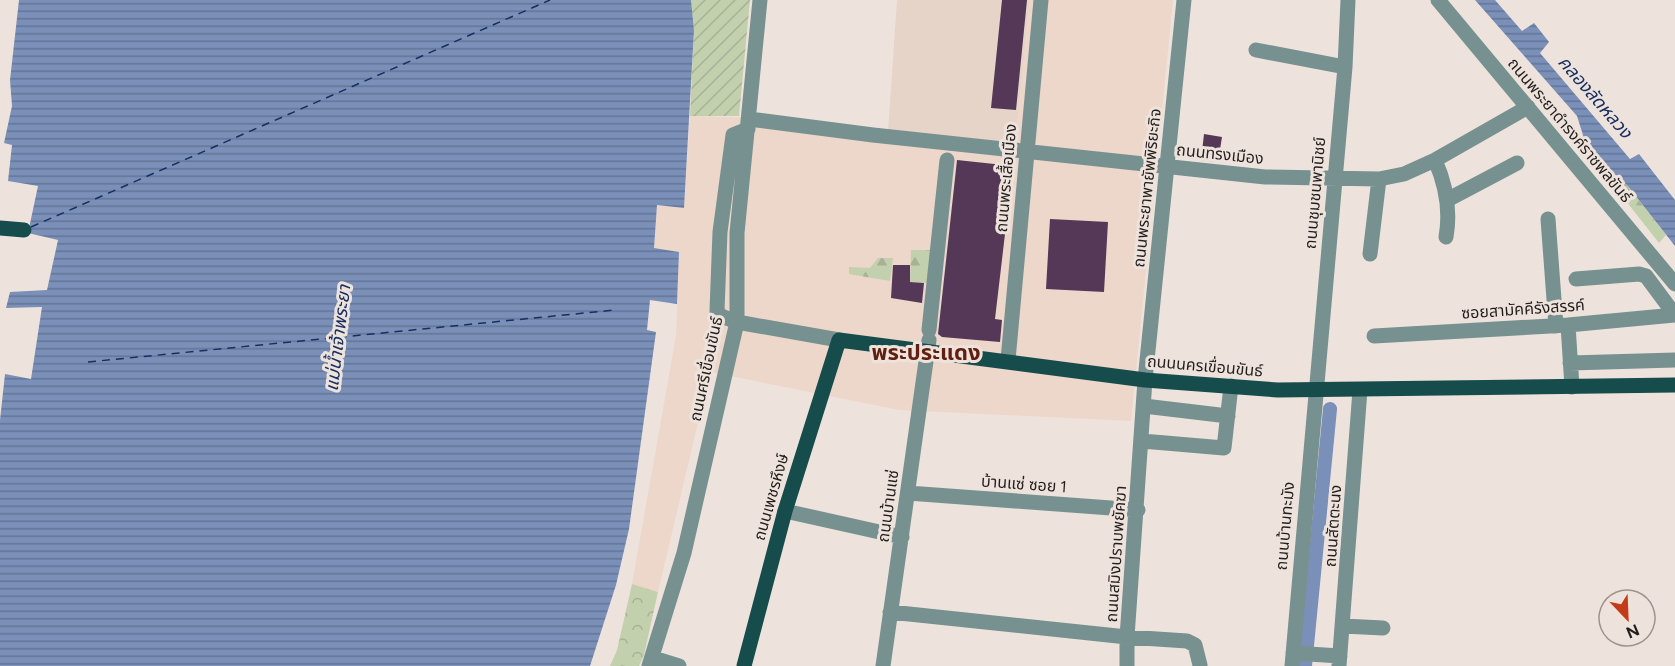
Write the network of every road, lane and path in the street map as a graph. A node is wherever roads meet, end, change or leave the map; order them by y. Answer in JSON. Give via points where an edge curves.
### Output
{"nodes":[{"id":1,"x":760,"y":0,"type":"edge"},
{"id":2,"x":1041,"y":0,"type":"edge"},
{"id":3,"x":1184,"y":0,"type":"edge"},
{"id":4,"x":1348,"y":0,"type":"edge"},
{"id":5,"x":1438,"y":0,"type":"edge"},
{"id":6,"x":1256,"y":50,"type":"dead end"},
{"id":7,"x":1345,"y":67,"type":"junction"},
{"id":8,"x":1528,"y":107,"type":"junction"},
{"id":9,"x":748,"y":124,"type":"junction"},
{"id":10,"x":1026,"y":152,"type":"junction"},
{"id":11,"x":947,"y":160,"type":"dead end"},
{"id":12,"x":1435,"y":160,"type":"junction"},
{"id":13,"x":1517,"y":163,"type":"dead end"},
{"id":14,"x":1168,"y":166,"type":"junction"},
{"id":15,"x":1335,"y":178,"type":"junction"},
{"id":16,"x":1379,"y":179,"type":"junction"},
{"id":17,"x":1447,"y":200,"type":"junction"},
{"id":18,"x":1548,"y":219,"type":"dead end"},
{"id":19,"x":0,"y":228,"type":"edge"},
{"id":20,"x":24,"y":230,"type":"dead end"},
{"id":21,"x":1446,"y":237,"type":"dead end"},
{"id":22,"x":1370,"y":254,"type":"dead end"},
{"id":23,"x":1576,"y":279,"type":"dead end"},
{"id":24,"x":1675,"y":284,"type":"edge"},
{"id":25,"x":1675,"y":315,"type":"edge"},
{"id":26,"x":737,"y":322,"type":"junction"},
{"id":27,"x":1562,"y":325,"type":"junction"},
{"id":28,"x":1374,"y":336,"type":"dead end"},
{"id":29,"x":838,"y":340,"type":"junction"},
{"id":30,"x":928,"y":340,"type":"junction"},
{"id":31,"x":1008,"y":360,"type":"junction"},
{"id":32,"x":1675,"y":360,"type":"edge"},
{"id":33,"x":1570,"y":363,"type":"junction"},
{"id":34,"x":1145,"y":380,"type":"junction"},
{"id":35,"x":1675,"y":385,"type":"edge"},
{"id":36,"x":1231,"y":386,"type":"junction"},
{"id":37,"x":1572,"y":387,"type":"junction"},
{"id":38,"x":1315,"y":390,"type":"junction"},
{"id":39,"x":1360,"y":390,"type":"junction"},
{"id":40,"x":1144,"y":406,"type":"junction"},
{"id":41,"x":1228,"y":416,"type":"junction"},
{"id":42,"x":1142,"y":441,"type":"junction"},
{"id":43,"x":908,"y":493,"type":"junction"},
{"id":44,"x":1138,"y":510,"type":"junction"},
{"id":45,"x":785,"y":511,"type":"junction"},
{"id":46,"x":902,"y":537,"type":"junction"},
{"id":47,"x":890,"y":612,"type":"junction"},
{"id":48,"x":1342,"y":626,"type":"junction"},
{"id":49,"x":1383,"y":628,"type":"dead end"},
{"id":50,"x":1127,"y":637,"type":"junction"},
{"id":51,"x":1294,"y":658,"type":"edge"},
{"id":52,"x":1340,"y":661,"type":"edge"},
{"id":53,"x":651,"y":662,"type":"edge"},
{"id":54,"x":1200,"y":665,"type":"edge"},
{"id":55,"x":679,"y":666,"type":"edge"},
{"id":56,"x":744,"y":666,"type":"edge"},
{"id":57,"x":883,"y":666,"type":"edge"},
{"id":58,"x":1127,"y":666,"type":"edge"}],
"edges":[{"from":1,"to":9,"type":"street","name":"ถนนศรีเขื่อนขันธ์"},
{"from":2,"to":10,"type":"street","name":"ถนนพระเสื้อเมือง"},
{"from":3,"to":14,"type":"street","name":"ถนนพระยาพายัพพิริยะกิจ"},
{"from":4,"to":7,"type":"street","name":"ถนนชุมชนพานิชย์"},
{"from":5,"to":8,"type":"street","name":"ถนนพระยาดำรงค์ราชพลขันธ์"},
{"from":6,"to":7,"type":"street"},
{"from":7,"to":15,"type":"street","name":"ถนนชุมชนพานิชย์"},
{"from":8,"to":12,"type":"street","name":"ถนนทรงเมือง"},
{"from":8,"to":24,"type":"street","name":"ถนนพระยาดำรงค์ราชพลขันธ์"},
{"from":9,"to":10,"type":"street","name":"ถนนทรงเมือง"},
{"from":9,"to":26,"type":"street","name":"ถนนศรีเขื่อนขันธ์","via":[[737,233]]},
{"from":10,"to":14,"type":"street","name":"ถนนทรงเมือง"},
{"from":10,"to":31,"type":"street","name":"ถนนพระเสื้อเมือง"},
{"from":11,"to":30,"type":"street","name":"ถนนบ้านแซ่"},
{"from":12,"to":16,"type":"street","name":"ถนนทรงเมือง","via":[[1404,174]]},
{"from":12,"to":17,"type":"street"},
{"from":13,"to":17,"type":"street"},
{"from":14,"to":15,"type":"street","name":"ถนนทรงเมือง","via":[[1265,177]]},
{"from":14,"to":34,"type":"street","name":"ถนนพระยาพายัพพิริยะกิจ"},
{"from":15,"to":16,"type":"street","name":"ถนนทรงเมือง"},
{"from":15,"to":38,"type":"street","name":"ถนนชุมชนพานิชย์"},
{"from":16,"to":22,"type":"street"},
{"from":17,"to":21,"type":"street"},
{"from":18,"to":27,"type":"street"},
{"from":19,"to":20,"type":"main road"},
{"from":23,"to":25,"type":"street","via":[[1646,276]]},
{"from":25,"to":27,"type":"street","name":"ซอยสามัคคีรังสรรค์"},
{"from":26,"to":29,"type":"street","name":"ถนนนครเขื่อนขันธ์"},
{"from":26,"to":53,"type":"street","name":"ถนนศรีเขื่อนขันธ์","via":[[684,553]]},
{"from":27,"to":28,"type":"street","name":"ซอยสามัคคีรังสรรค์"},
{"from":27,"to":33,"type":"street"},
{"from":29,"to":30,"type":"main road","name":"ถนนนครเขื่อนขันธ์"},
{"from":29,"to":45,"type":"main road","name":"ถนนเพชรหึงษ์"},
{"from":30,"to":31,"type":"main road","name":"ถนนนครเขื่อนขันธ์"},
{"from":30,"to":43,"type":"street","name":"ถนนบ้านแซ่"},
{"from":31,"to":34,"type":"main road","name":"ถนนนครเขื่อนขันธ์"},
{"from":32,"to":33,"type":"street"},
{"from":33,"to":37,"type":"street"},
{"from":34,"to":36,"type":"main road","name":"ถนนนครเขื่อนขันธ์"},
{"from":34,"to":40,"type":"street","name":"ถนนสมิงปราบพยัคฆา"},
{"from":35,"to":37,"type":"main road","name":"ถนนนครเขื่อนขันธ์"},
{"from":36,"to":38,"type":"main road","name":"ถนนนครเขื่อนขันธ์"},
{"from":36,"to":41,"type":"street"},
{"from":37,"to":39,"type":"main road","name":"ถนนนครเขื่อนขันธ์"},
{"from":38,"to":39,"type":"main road","name":"ถนนนครเขื่อนขันธ์"},
{"from":38,"to":51,"type":"street","name":"ถนนบ้านทะมัง"},
{"from":39,"to":48,"type":"street","name":"ถนนสัตตะนง"},
{"from":40,"to":41,"type":"street"},
{"from":40,"to":42,"type":"street","name":"ถนนสมิงปราบพยัคฆา"},
{"from":41,"to":42,"type":"street","via":[[1224,448]]},
{"from":42,"to":44,"type":"street","name":"ถนนสมิงปราบพยัคฆา"},
{"from":43,"to":44,"type":"street","name":"บ้านแซ่ ซอย 1"},
{"from":43,"to":46,"type":"street","name":"ถนนบ้านแซ่"},
{"from":44,"to":50,"type":"street","name":"ถนนสมิงปราบพยัคฆา"},
{"from":45,"to":46,"type":"street"},
{"from":45,"to":56,"type":"main road","name":"ถนนเพชรหึงษ์"},
{"from":46,"to":47,"type":"street","name":"ถนนบ้านแซ่"},
{"from":47,"to":50,"type":"street","name":"ถนนสมิงปราบพยัคฆา"},
{"from":47,"to":57,"type":"street","name":"ถนนบ้านแซ่"},
{"from":48,"to":49,"type":"street"},
{"from":48,"to":52,"type":"street","name":"ถนนสัตตะนง"},
{"from":50,"to":54,"type":"street","via":[[1186,641],[1199,650]]},
{"from":50,"to":58,"type":"street"},
{"from":51,"to":52,"type":"street","via":[[1317,656]]},
{"from":53,"to":55,"type":"street"}]}
